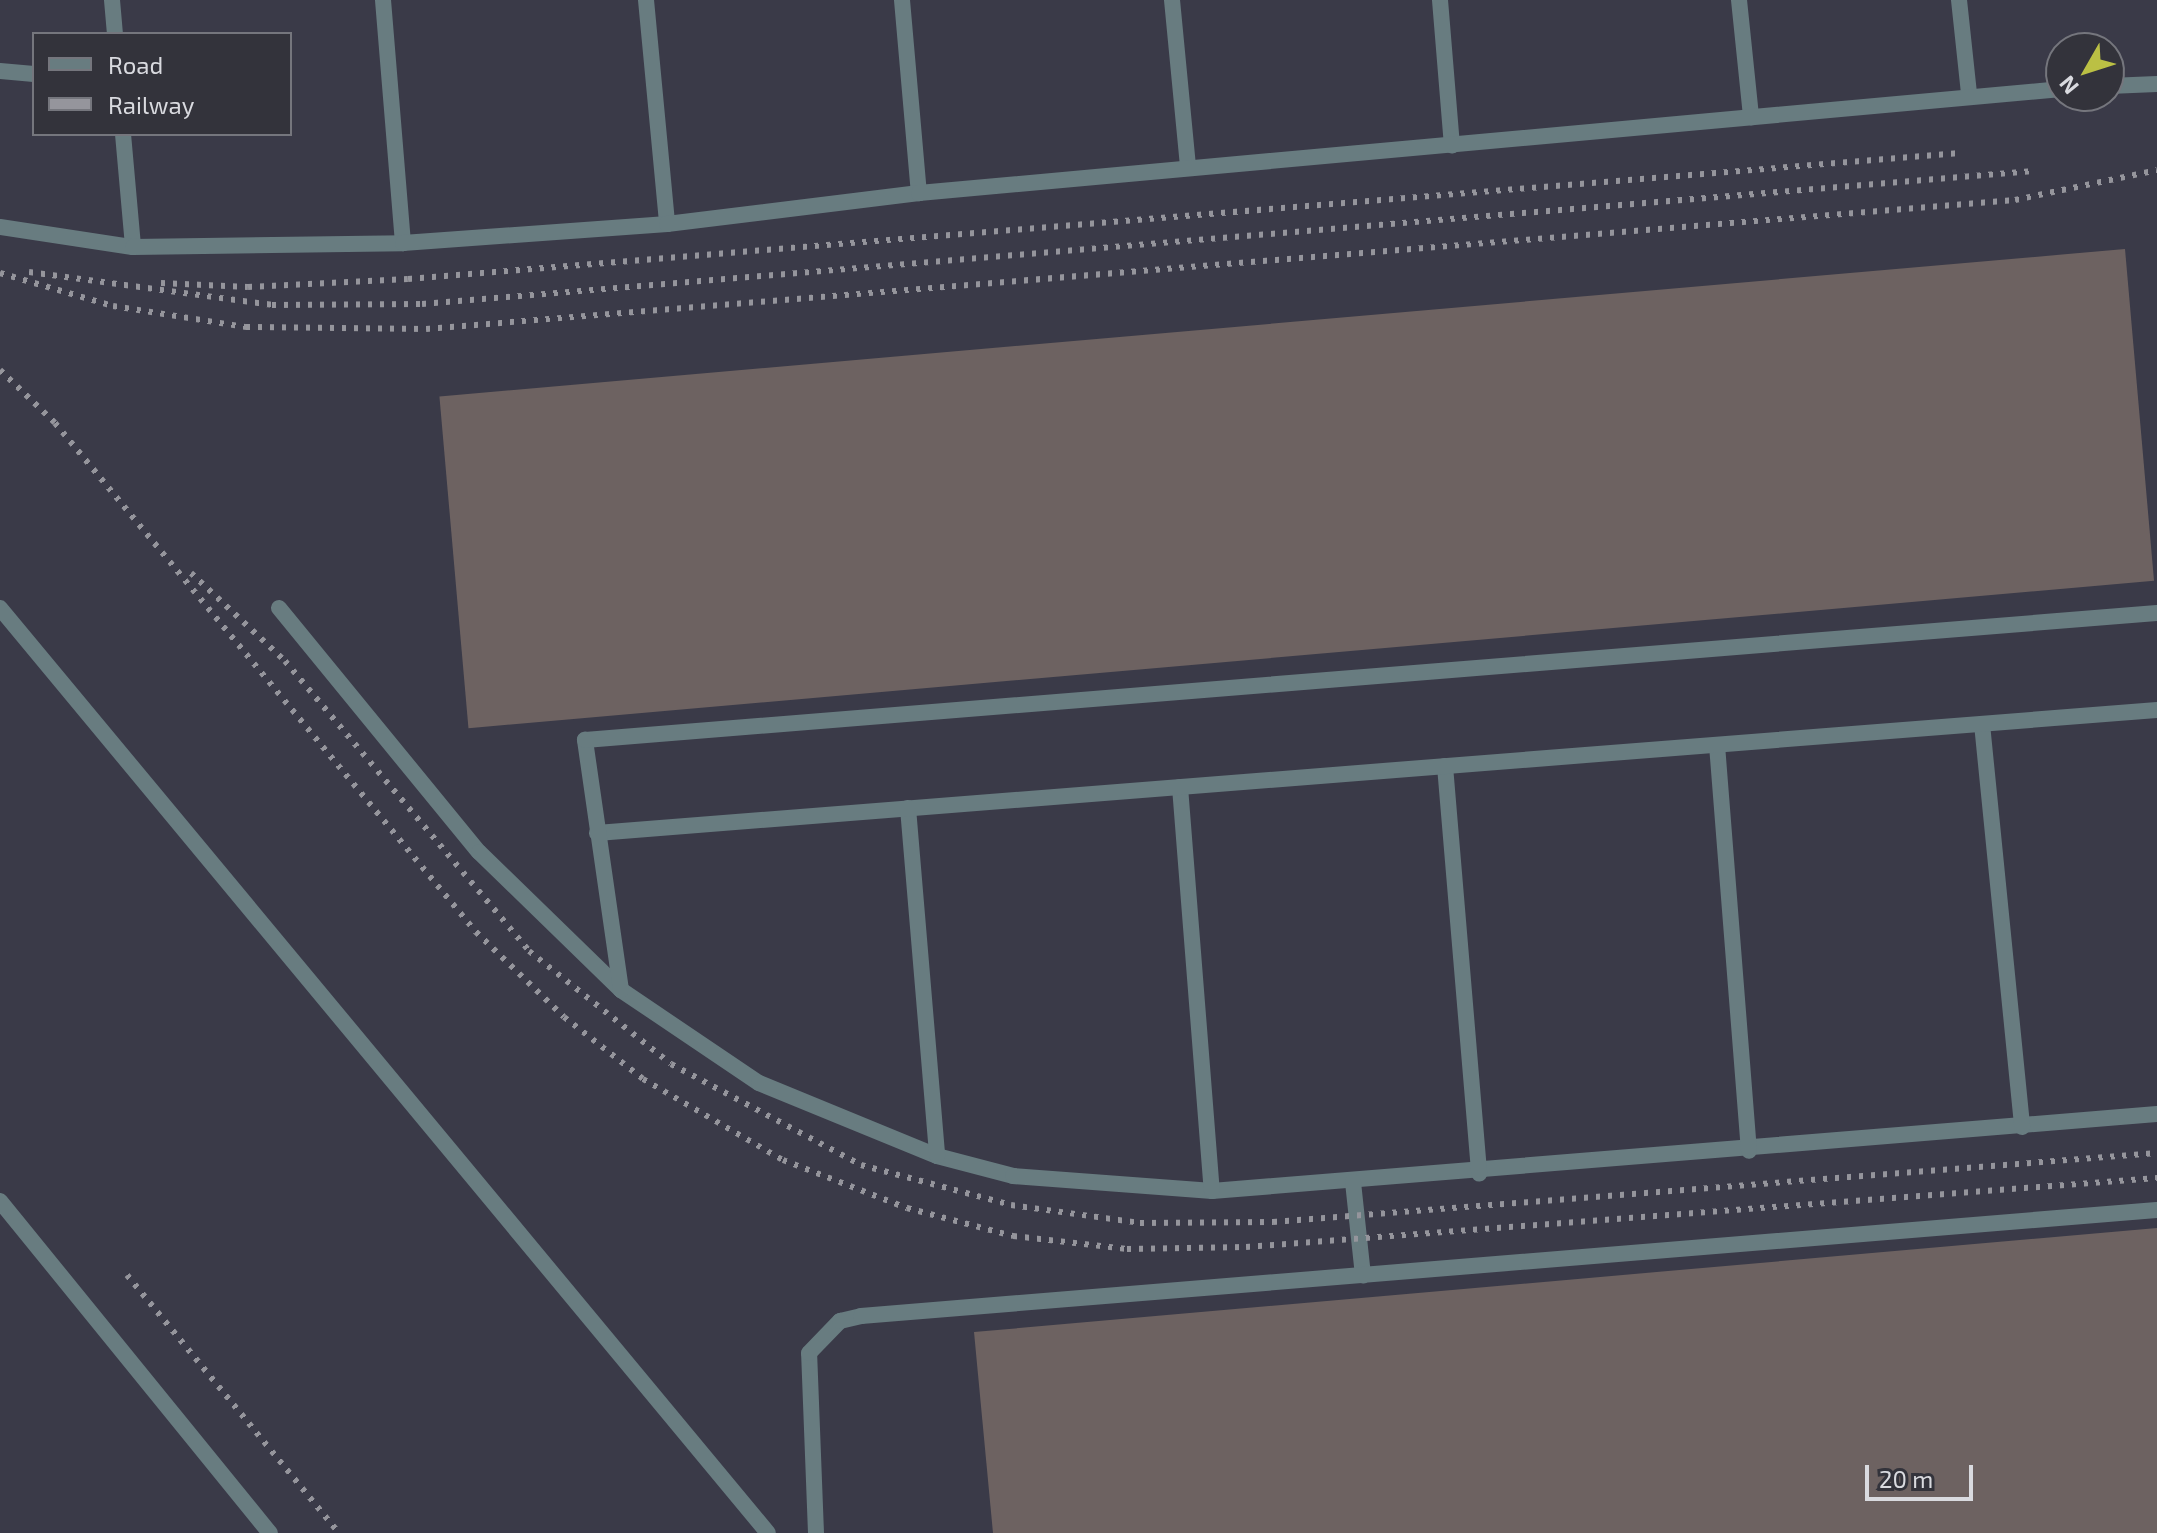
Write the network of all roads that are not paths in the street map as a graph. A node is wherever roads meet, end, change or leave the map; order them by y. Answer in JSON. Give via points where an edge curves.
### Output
{"nodes":[{"id":1,"x":383,"y":0,"type":"edge"},
{"id":2,"x":646,"y":0,"type":"edge"},
{"id":3,"x":902,"y":0,"type":"edge"},
{"id":4,"x":1172,"y":0,"type":"edge"},
{"id":5,"x":1440,"y":0,"type":"edge"},
{"id":6,"x":1739,"y":0,"type":"edge"},
{"id":7,"x":1959,"y":0,"type":"edge"},
{"id":8,"x":113,"y":8,"type":"edge"},
{"id":9,"x":112,"y":32,"type":"edge"},
{"id":10,"x":0,"y":71,"type":"edge"},
{"id":11,"x":32,"y":74,"type":"edge"},
{"id":12,"x":2157,"y":84,"type":"edge"},
{"id":13,"x":2125,"y":85,"type":"edge"},
{"id":14,"x":2045,"y":90,"type":"edge"},
{"id":15,"x":1969,"y":93,"type":"junction"},
{"id":16,"x":1751,"y":117,"type":"junction"},
{"id":17,"x":123,"y":136,"type":"edge"},
{"id":18,"x":1452,"y":146,"type":"junction"},
{"id":19,"x":1188,"y":167,"type":"junction"},
{"id":20,"x":919,"y":193,"type":"junction"},
{"id":21,"x":667,"y":224,"type":"junction"},
{"id":22,"x":0,"y":227,"type":"edge"},
{"id":23,"x":403,"y":243,"type":"junction"},
{"id":24,"x":133,"y":247,"type":"junction"},
{"id":25,"x":0,"y":608,"type":"edge"},
{"id":26,"x":279,"y":608,"type":"dead end"},
{"id":27,"x":2157,"y":613,"type":"edge"},
{"id":28,"x":2157,"y":710,"type":"edge"},
{"id":29,"x":1982,"y":724,"type":"junction"},
{"id":30,"x":1717,"y":745,"type":"junction"},
{"id":31,"x":1445,"y":766,"type":"junction"},
{"id":32,"x":1180,"y":787,"type":"junction"},
{"id":33,"x":908,"y":808,"type":"junction"},
{"id":34,"x":597,"y":833,"type":"junction"},
{"id":35,"x":621,"y":990,"type":"junction"},
{"id":36,"x":2157,"y":1114,"type":"edge"},
{"id":37,"x":2022,"y":1127,"type":"junction"},
{"id":38,"x":1749,"y":1151,"type":"junction"},
{"id":39,"x":937,"y":1156,"type":"junction"},
{"id":40,"x":1479,"y":1174,"type":"junction"},
{"id":41,"x":1353,"y":1182,"type":"junction"},
{"id":42,"x":1212,"y":1191,"type":"junction"},
{"id":43,"x":0,"y":1201,"type":"edge"},
{"id":44,"x":2157,"y":1210,"type":"edge"},
{"id":45,"x":1363,"y":1275,"type":"junction"},
{"id":46,"x":270,"y":1533,"type":"edge"},
{"id":47,"x":768,"y":1533,"type":"edge"},
{"id":48,"x":816,"y":1533,"type":"edge"}],
"edges":[{"from":1,"to":23,"type":"street"},
{"from":2,"to":21,"type":"street"},
{"from":3,"to":20,"type":"street"},
{"from":4,"to":19,"type":"street"},
{"from":5,"to":18,"type":"street"},
{"from":6,"to":16,"type":"street"},
{"from":7,"to":15,"type":"street"},
{"from":8,"to":9,"type":"street"},
{"from":10,"to":11,"type":"street"},
{"from":12,"to":13,"type":"street"},
{"from":14,"to":15,"type":"street"},
{"from":15,"to":16,"type":"street"},
{"from":16,"to":18,"type":"street"},
{"from":17,"to":24,"type":"street"},
{"from":18,"to":19,"type":"street"},
{"from":19,"to":20,"type":"street"},
{"from":20,"to":21,"type":"street"},
{"from":21,"to":23,"type":"street"},
{"from":22,"to":24,"type":"street"},
{"from":23,"to":24,"type":"street"},
{"from":25,"to":47,"type":"street"},
{"from":26,"to":35,"type":"street","via":[[479,852]]},
{"from":27,"to":34,"type":"street","via":[[585,740]]},
{"from":28,"to":29,"type":"street"},
{"from":29,"to":30,"type":"street"},
{"from":29,"to":37,"type":"street"},
{"from":30,"to":31,"type":"street"},
{"from":30,"to":38,"type":"street"},
{"from":31,"to":32,"type":"street"},
{"from":31,"to":40,"type":"street"},
{"from":32,"to":33,"type":"street"},
{"from":32,"to":42,"type":"street"},
{"from":33,"to":34,"type":"street"},
{"from":33,"to":39,"type":"street"},
{"from":34,"to":35,"type":"street"},
{"from":35,"to":39,"type":"street","via":[[759,1083]]},
{"from":36,"to":37,"type":"street"},
{"from":37,"to":38,"type":"street"},
{"from":38,"to":40,"type":"street"},
{"from":39,"to":42,"type":"street","via":[[1013,1176]]},
{"from":40,"to":41,"type":"street"},
{"from":41,"to":42,"type":"street"},
{"from":41,"to":45,"type":"street"},
{"from":43,"to":46,"type":"street"},
{"from":44,"to":45,"type":"street"},
{"from":45,"to":48,"type":"street","via":[[840,1321],[809,1353],[807,1370]]}]}
